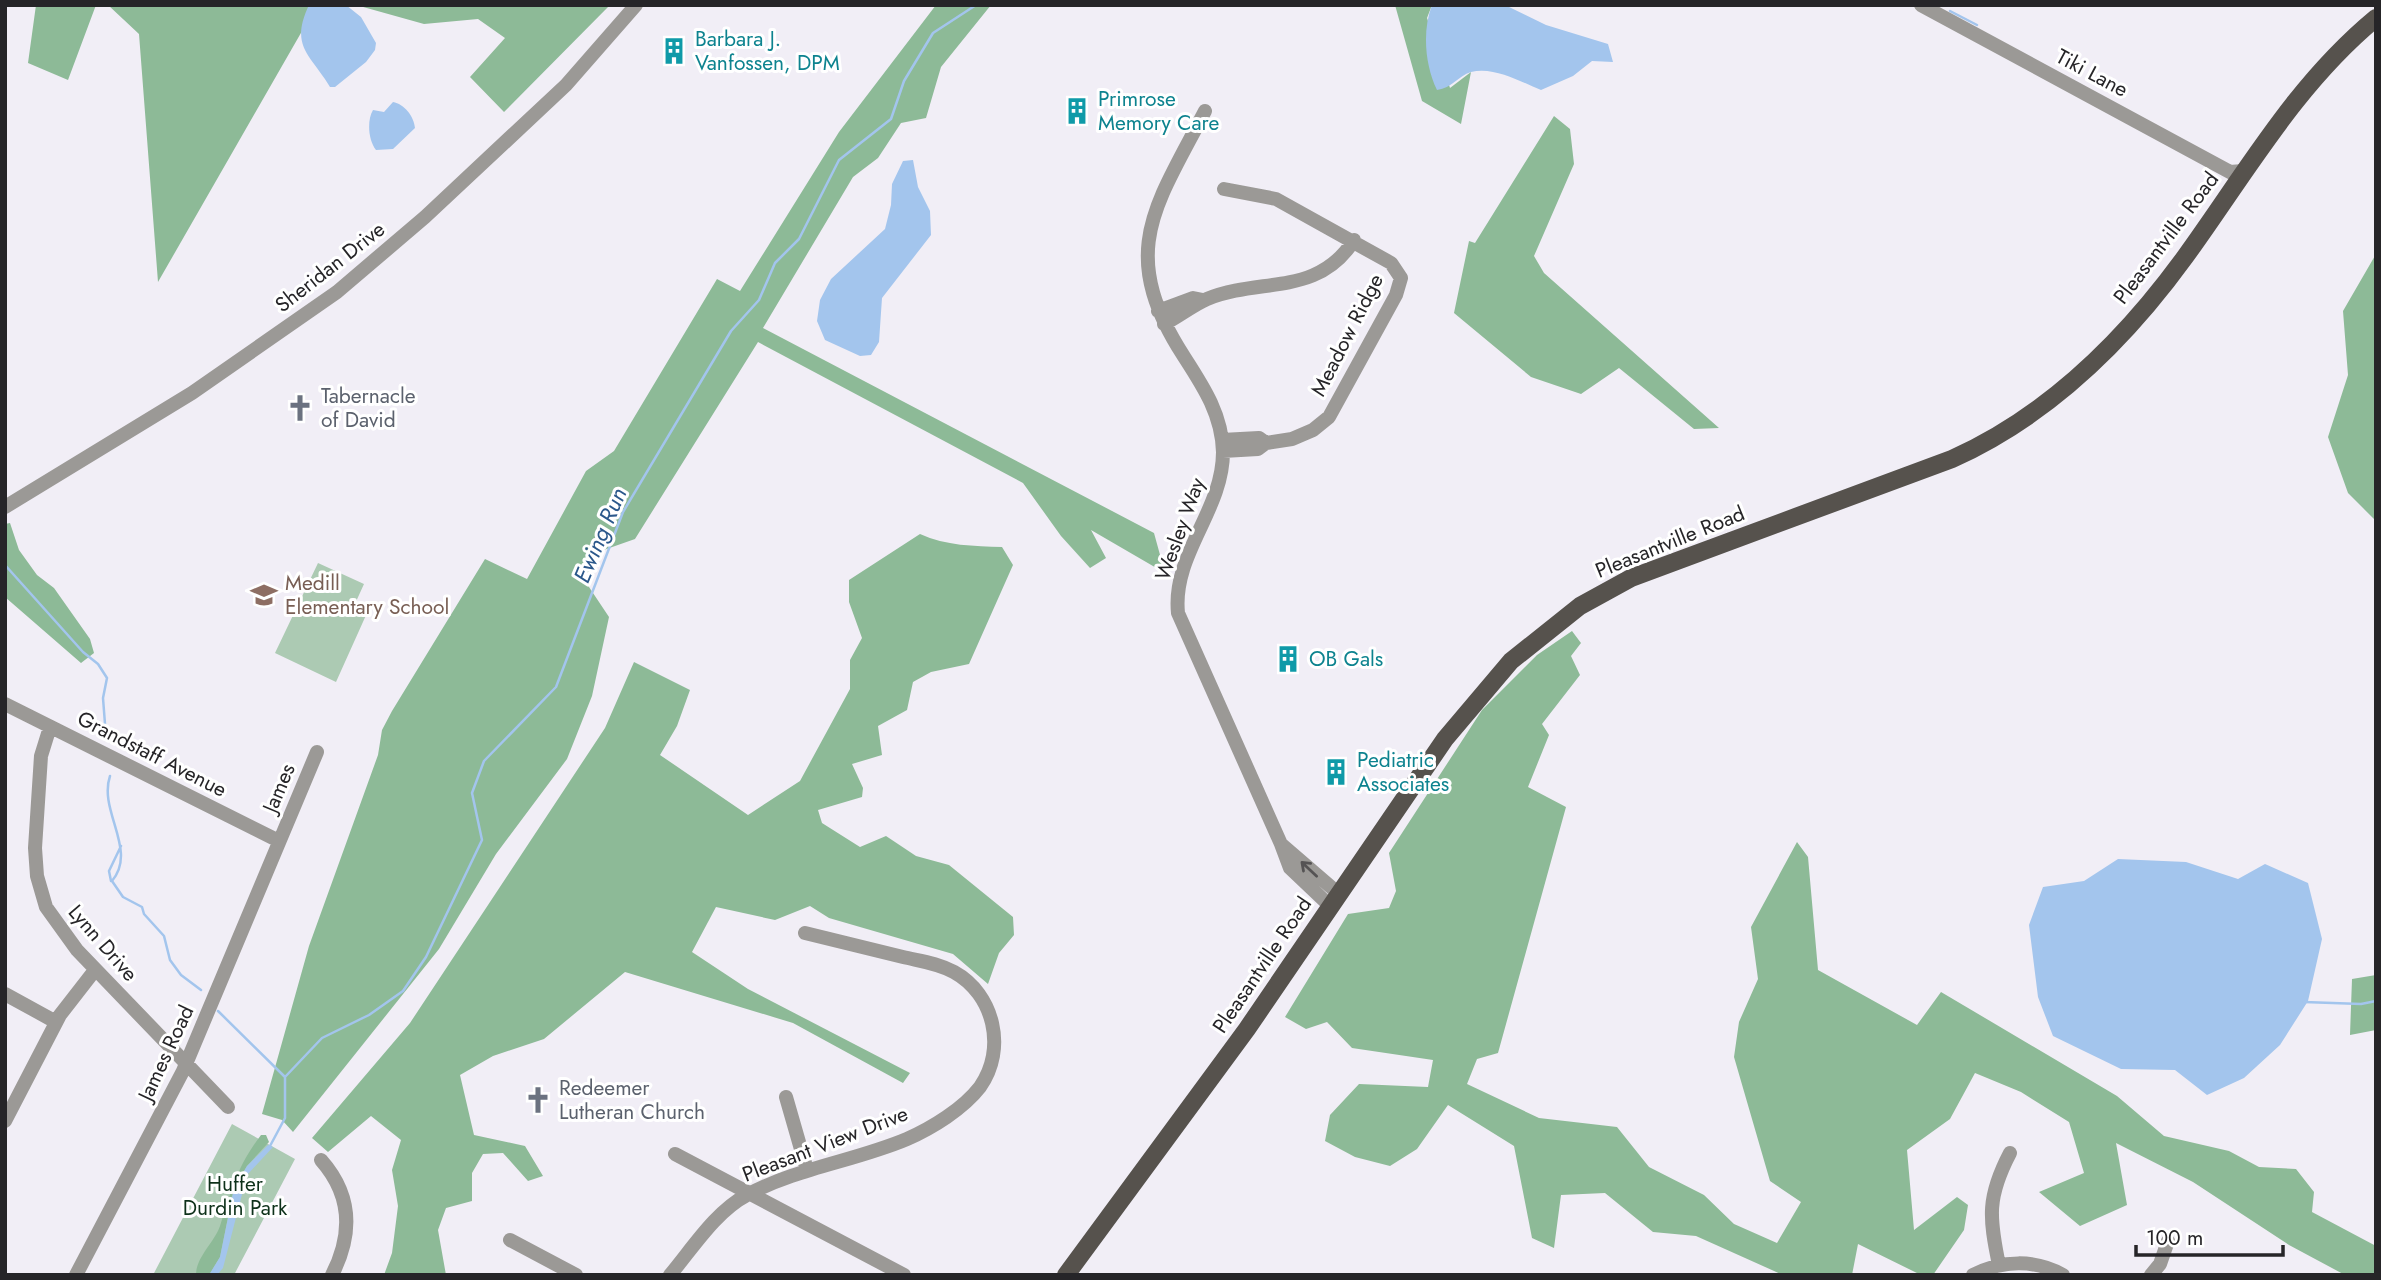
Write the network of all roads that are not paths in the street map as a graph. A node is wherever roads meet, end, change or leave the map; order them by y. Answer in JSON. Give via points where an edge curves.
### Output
{"nodes":[{"id":1,"x":636,"y":5,"type":"edge"},
{"id":2,"x":1930,"y":7,"type":"edge"},
{"id":3,"x":2376,"y":18,"type":"edge"},
{"id":4,"x":1205,"y":111,"type":"dead end"},
{"id":5,"x":2243,"y":170,"type":"junction"},
{"id":6,"x":1224,"y":189,"type":"dead end"},
{"id":7,"x":1354,"y":240,"type":"junction"},
{"id":8,"x":1161,"y":318,"type":"junction"},
{"id":9,"x":1222,"y":445,"type":"junction"},
{"id":10,"x":5,"y":507,"type":"edge"},
{"id":11,"x":5,"y":704,"type":"edge"},
{"id":12,"x":50,"y":727,"type":"junction"},
{"id":13,"x":317,"y":752,"type":"dead end"},
{"id":14,"x":279,"y":841,"type":"junction"},
{"id":15,"x":1334,"y":900,"type":"junction"},
{"id":16,"x":805,"y":933,"type":"dead end"},
{"id":17,"x":95,"y":970,"type":"junction"},
{"id":18,"x":5,"y":993,"type":"edge"},
{"id":19,"x":56,"y":1022,"type":"junction"},
{"id":20,"x":186,"y":1065,"type":"junction"},
{"id":21,"x":786,"y":1097,"type":"dead end"},
{"id":22,"x":228,"y":1107,"type":"dead end"},
{"id":23,"x":5,"y":1121,"type":"edge"},
{"id":24,"x":2010,"y":1153,"type":"dead end"},
{"id":25,"x":675,"y":1154,"type":"dead end"},
{"id":26,"x":321,"y":1160,"type":"dead end"},
{"id":27,"x":807,"y":1170,"type":"junction"},
{"id":28,"x":748,"y":1194,"type":"junction"},
{"id":29,"x":510,"y":1240,"type":"dead end"},
{"id":30,"x":2168,"y":1241,"type":"dead end"},
{"id":31,"x":1999,"y":1265,"type":"junction"},
{"id":32,"x":76,"y":1275,"type":"edge"},
{"id":33,"x":332,"y":1275,"type":"edge"},
{"id":34,"x":576,"y":1275,"type":"edge"},
{"id":35,"x":670,"y":1275,"type":"edge"},
{"id":36,"x":904,"y":1275,"type":"edge"},
{"id":37,"x":1066,"y":1275,"type":"edge"},
{"id":38,"x":1973,"y":1275,"type":"edge"},
{"id":39,"x":2063,"y":1275,"type":"edge"},
{"id":40,"x":2151,"y":1275,"type":"edge"}],
"edges":[{"from":1,"to":10,"type":"street","name":"Sheridan Drive","via":[[566,85],[337,292],[192,393]]},
{"from":2,"to":5,"type":"street","name":"Tiki Lane","via":[[2230,172]]},
{"from":3,"to":5,"type":"main road","name":"Pleasantville Road","via":[[2316,74]]},
{"from":4,"to":8,"type":"street","name":"Wesley Way","via":[[1151,223],[1147,268]]},
{"from":5,"to":15,"type":"main road","name":"Pleasantville Road","via":[[2187,255],[2133,322],[2070,383],[2013,429],[1952,459],[1631,578],[1557,622],[1511,662],[1472,705]]},
{"from":6,"to":7,"type":"street","name":"Meadow Ridge","via":[[1276,199]]},
{"from":7,"to":8,"type":"street","via":[[1337,262],[1318,275],[1203,300]]},
{"from":7,"to":9,"type":"street","name":"Meadow Ridge","via":[[1391,263],[1399,271],[1400,285],[1329,417],[1313,430],[1258,449]]},
{"from":8,"to":9,"type":"street","name":"Wesley Way","via":[[1206,389]]},
{"from":9,"to":15,"type":"street","name":"Wesley Way","via":[[1217,494],[1183,566],[1178,613],[1290,868]]},
{"from":11,"to":12,"type":"street","name":"Grandstaff Avenue"},
{"from":12,"to":14,"type":"street","name":"Grandstaff Avenue"},
{"from":12,"to":17,"type":"street","name":"Lynn Drive","via":[[39,776],[37,876],[51,916]]},
{"from":13,"to":14,"type":"street","name":"James"},
{"from":14,"to":20,"type":"street","name":"James Road"},
{"from":15,"to":37,"type":"main road","name":"Pleasantville Road","via":[[1225,1061]]},
{"from":16,"to":27,"type":"street","name":"Pleasant View Drive","via":[[953,971],[984,1002],[994,1029],[992,1059],[981,1085],[959,1107],[908,1138]]},
{"from":17,"to":19,"type":"street"},
{"from":17,"to":20,"type":"street","name":"Lynn Drive"},
{"from":18,"to":19,"type":"street"},
{"from":19,"to":23,"type":"street"},
{"from":20,"to":22,"type":"street","name":"Lynn Drive"},
{"from":20,"to":32,"type":"street","name":"James Road"},
{"from":21,"to":27,"type":"street"},
{"from":24,"to":31,"type":"street","via":[[1990,1207]]},
{"from":25,"to":28,"type":"street"},
{"from":26,"to":33,"type":"street","via":[[340,1188],[347,1213],[346,1242]]},
{"from":27,"to":28,"type":"street","name":"Pleasant View Drive"},
{"from":28,"to":35,"type":"street","name":"Pleasant View Drive","via":[[730,1206]]},
{"from":28,"to":36,"type":"street"},
{"from":29,"to":34,"type":"street"},
{"from":30,"to":40,"type":"street"},
{"from":31,"to":38,"type":"street"},
{"from":31,"to":39,"type":"street","via":[[2035,1264]]}]}
